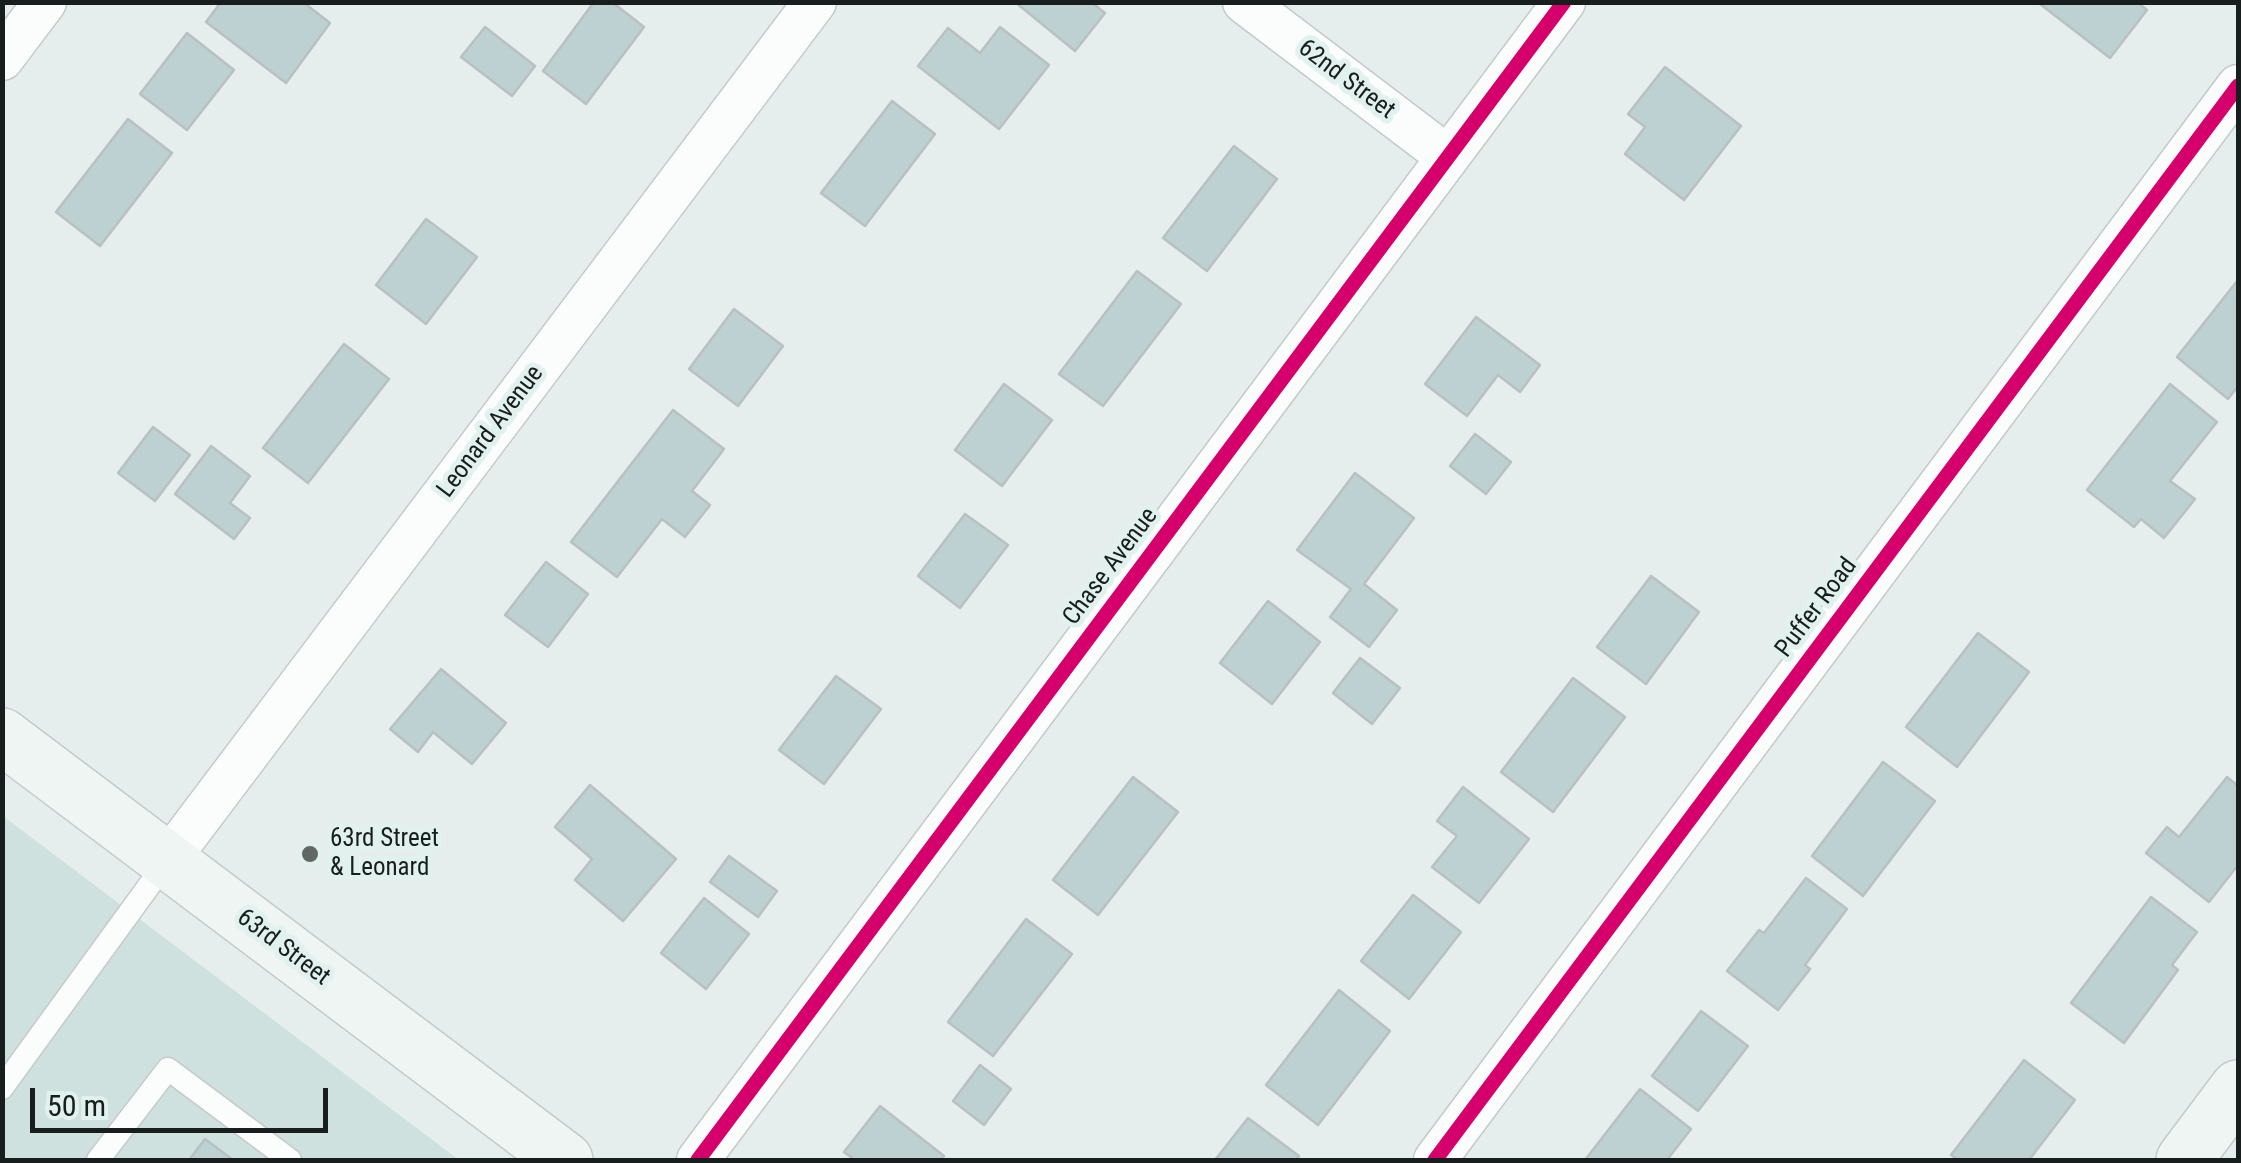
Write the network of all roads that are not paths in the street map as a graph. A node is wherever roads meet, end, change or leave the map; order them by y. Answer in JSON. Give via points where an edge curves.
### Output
{"nodes":[{"id":1,"x":45,"y":2,"type":"edge"},
{"id":2,"x":815,"y":2,"type":"edge"},
{"id":3,"x":1244,"y":2,"type":"edge"},
{"id":4,"x":1564,"y":2,"type":"edge"},
{"id":5,"x":2,"y":59,"type":"edge"},
{"id":6,"x":2238,"y":86,"type":"edge"},
{"id":7,"x":1448,"y":157,"type":"junction"},
{"id":8,"x":2,"y":736,"type":"edge"},
{"id":9,"x":167,"y":861,"type":"junction"},
{"id":10,"x":2,"y":1088,"type":"edge"},
{"id":11,"x":2238,"y":1088,"type":"edge"},
{"id":12,"x":98,"y":1160,"type":"edge"},
{"id":13,"x":290,"y":1160,"type":"edge"},
{"id":14,"x":564,"y":1160,"type":"edge"},
{"id":15,"x":698,"y":1160,"type":"edge"},
{"id":16,"x":1435,"y":1160,"type":"edge"},
{"id":17,"x":2184,"y":1160,"type":"edge"}],
"edges":[{"from":1,"to":5,"type":"street"},
{"from":2,"to":9,"type":"street","name":"Leonard Avenue"},
{"from":3,"to":7,"type":"street","name":"62nd Street"},
{"from":4,"to":7,"type":"street","name":"Chase Avenue"},
{"from":6,"to":16,"type":"street","name":"Puffer Road"},
{"from":7,"to":15,"type":"street","name":"Chase Avenue"},
{"from":8,"to":9,"type":"main road","name":"63rd Street"},
{"from":9,"to":10,"type":"lane"},
{"from":9,"to":14,"type":"main road","name":"63rd Street"},
{"from":11,"to":17,"type":"main road"},
{"from":12,"to":13,"type":"lane","via":[[168,1069]]}]}
